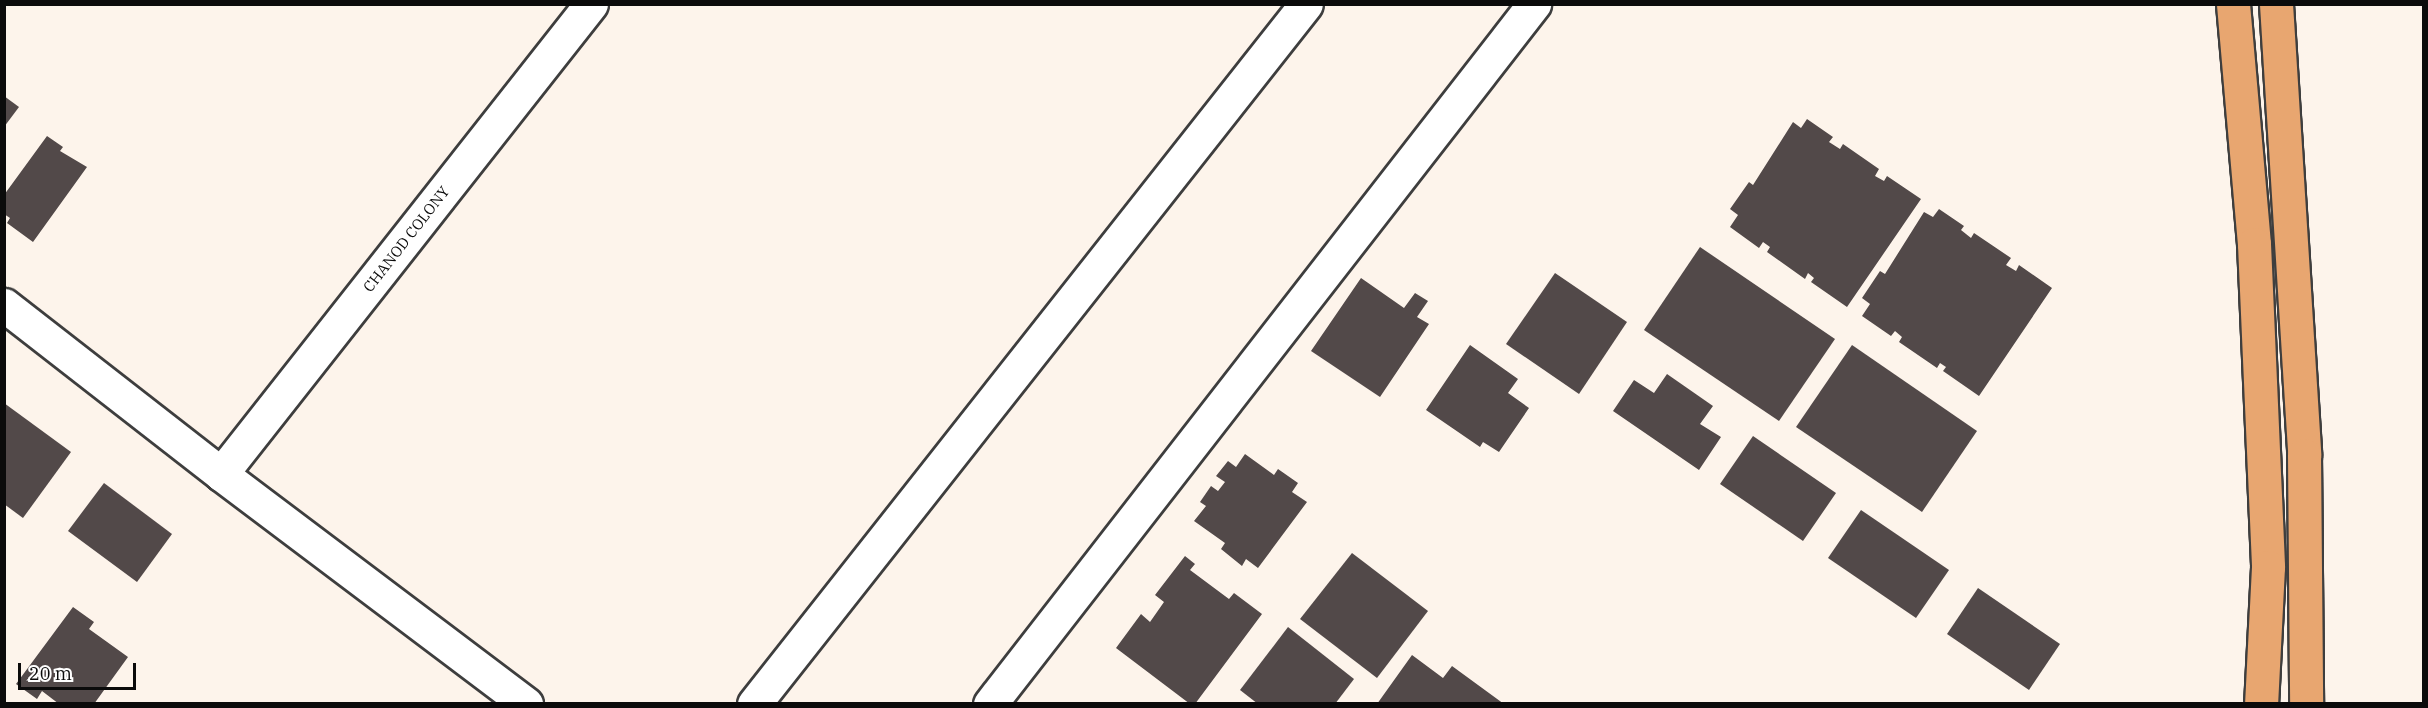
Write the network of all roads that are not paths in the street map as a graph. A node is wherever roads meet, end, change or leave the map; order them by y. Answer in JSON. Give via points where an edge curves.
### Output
{"nodes":[{"id":1,"x":591,"y":4,"type":"edge"},
{"id":2,"x":1306,"y":4,"type":"edge"},
{"id":3,"x":2233,"y":4,"type":"edge"},
{"id":4,"x":2276,"y":4,"type":"edge"},
{"id":5,"x":1530,"y":6,"type":"edge"},
{"id":6,"x":4,"y":305,"type":"edge"},
{"id":7,"x":221,"y":474,"type":"junction"},
{"id":8,"x":526,"y":704,"type":"edge"},
{"id":9,"x":754,"y":704,"type":"edge"},
{"id":10,"x":990,"y":704,"type":"edge"},
{"id":11,"x":2261,"y":704,"type":"edge"},
{"id":12,"x":2306,"y":704,"type":"edge"}],
"edges":[{"from":1,"to":7,"type":"street","name":"CHANOD COLONY"},
{"from":2,"to":9,"type":"street"},
{"from":3,"to":11,"type":"main road","via":[[2254,244],[2268,567]]},
{"from":4,"to":12,"type":"main road","via":[[2304,455]]},
{"from":5,"to":10,"type":"street"},
{"from":6,"to":7,"type":"street"},
{"from":7,"to":8,"type":"street"}]}
